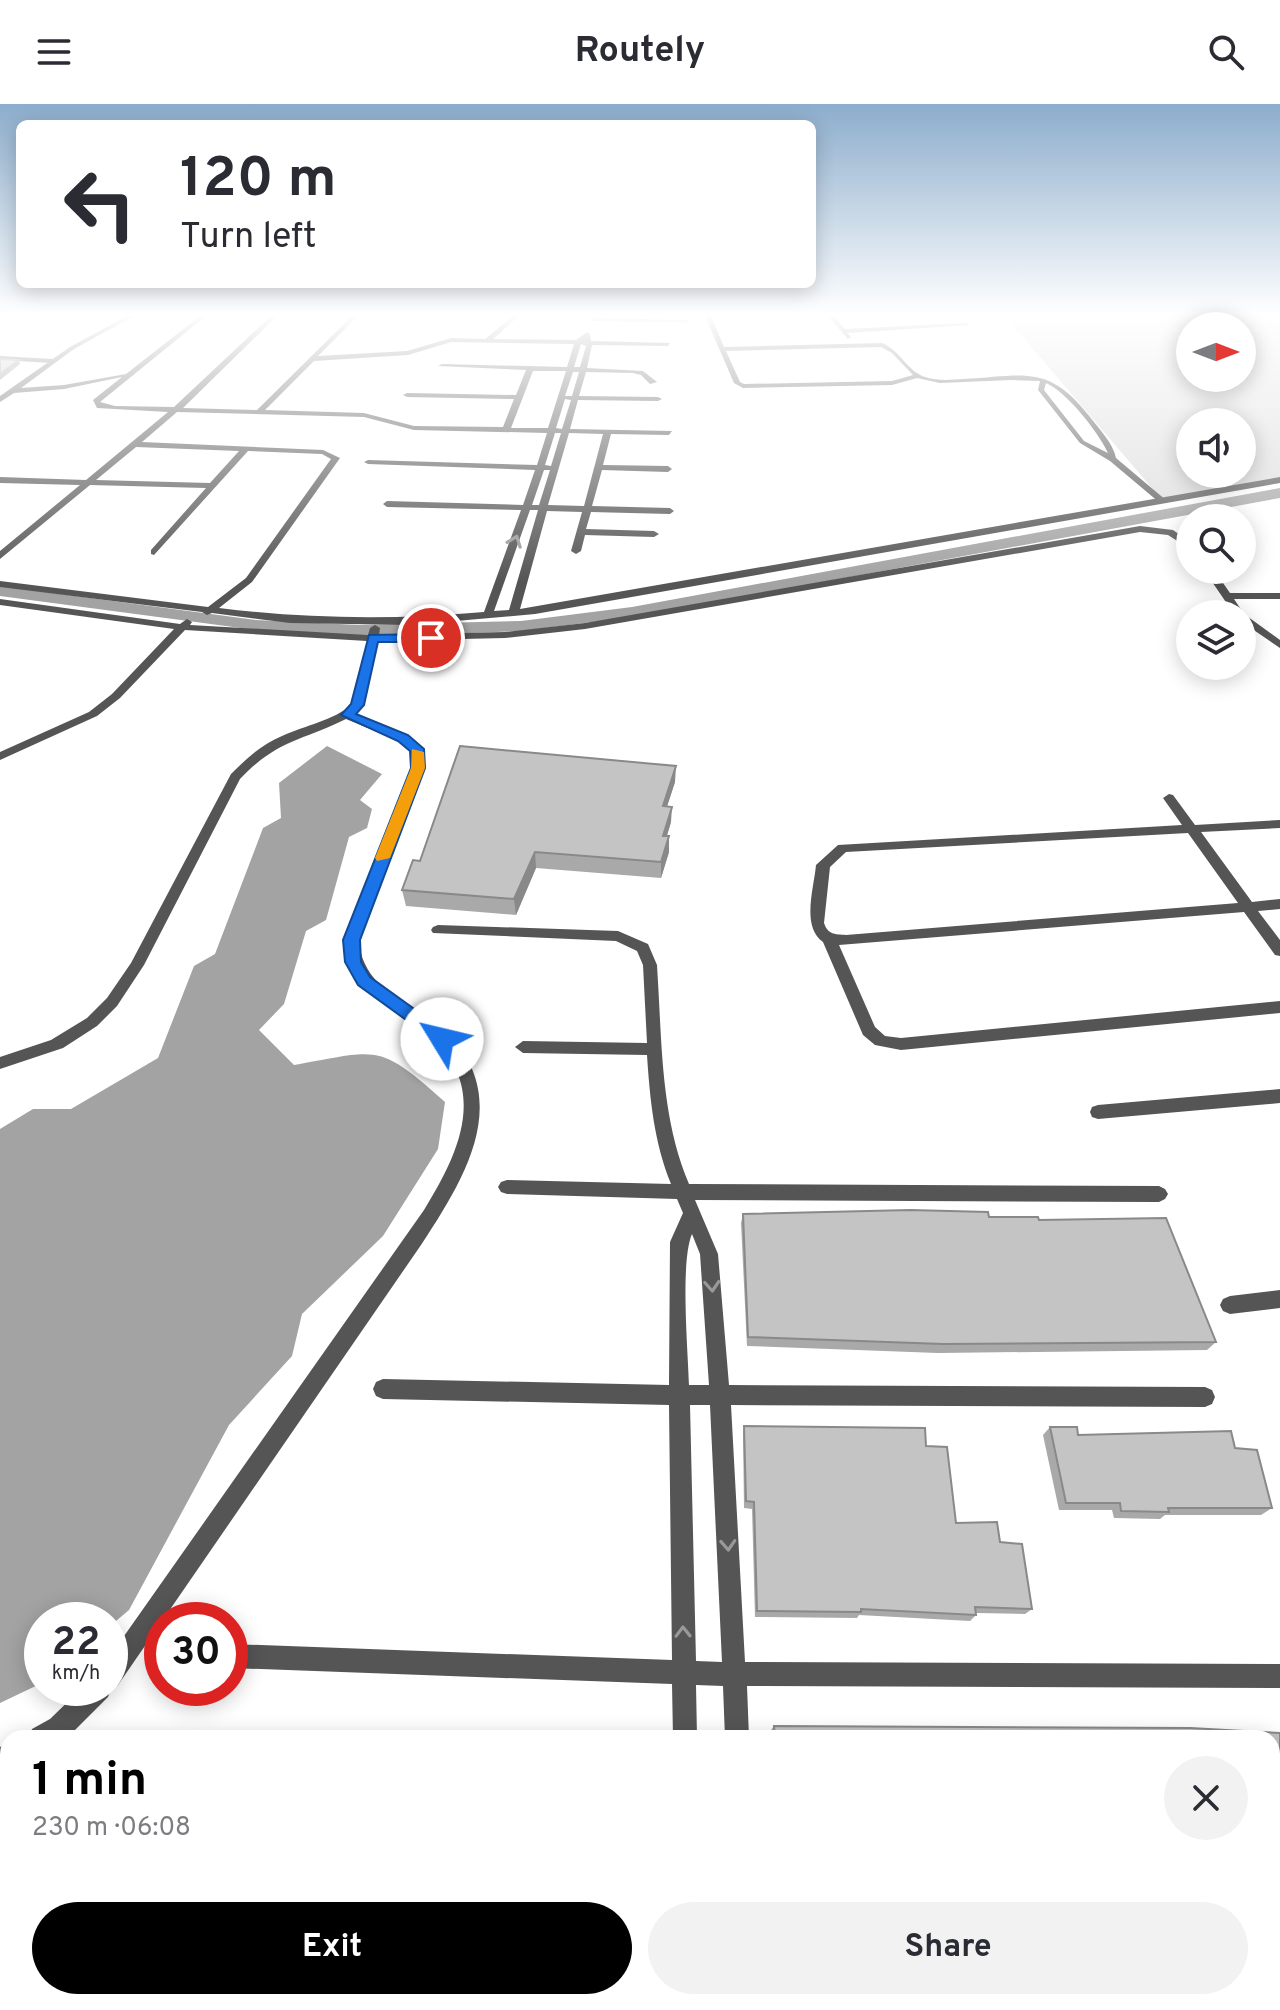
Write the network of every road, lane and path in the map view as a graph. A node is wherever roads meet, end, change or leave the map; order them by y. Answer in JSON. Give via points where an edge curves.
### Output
{"nodes":[{"id":1,"x":99,"y":405,"type":"edge"},
{"id":2,"x":179,"y":405,"type":"edge"},
{"id":3,"x":266,"y":405,"type":"edge"},
{"id":4,"x":516,"y":405,"type":"edge"},
{"id":5,"x":559,"y":405,"type":"edge"},
{"id":6,"x":573,"y":405,"type":"edge"},
{"id":7,"x":1053,"y":405,"type":"edge"},
{"id":8,"x":1074,"y":405,"type":"edge"},
{"id":9,"x":174,"y":410,"type":"junction"},
{"id":10,"x":258,"y":413,"type":"junction"},
{"id":11,"x":506,"y":430,"type":"junction"},
{"id":12,"x":550,"y":430,"type":"junction"},
{"id":13,"x":567,"y":431,"type":"junction"},
{"id":14,"x":608,"y":432,"type":"junction"},
{"id":15,"x":669,"y":433,"type":"dead end"},
{"id":16,"x":133,"y":444,"type":"junction"},
{"id":17,"x":246,"y":448,"type":"junction"},
{"id":18,"x":1113,"y":459,"type":"junction"},
{"id":19,"x":368,"y":462,"type":"dead end"},
{"id":20,"x":598,"y":467,"type":"junction"},
{"id":21,"x":540,"y":468,"type":"junction"},
{"id":22,"x":554,"y":468,"type":"junction"},
{"id":23,"x":668,"y":469,"type":"dead end"},
{"id":24,"x":0,"y":480,"type":"edge"},
{"id":25,"x":1280,"y":480,"type":"edge"},
{"id":26,"x":87,"y":484,"type":"junction"},
{"id":27,"x":214,"y":486,"type":"junction"},
{"id":28,"x":1163,"y":501,"type":"junction"},
{"id":29,"x":387,"y":504,"type":"dead end"},
{"id":30,"x":527,"y":508,"type":"junction"},
{"id":31,"x":541,"y":509,"type":"junction"},
{"id":32,"x":587,"y":509,"type":"junction"},
{"id":33,"x":670,"y":511,"type":"dead end"},
{"id":34,"x":581,"y":532,"type":"junction"},
{"id":35,"x":654,"y":534,"type":"dead end"},
{"id":36,"x":1176,"y":536,"type":"edge"},
{"id":37,"x":576,"y":551,"type":"dead end"},
{"id":38,"x":154,"y":552,"type":"dead end"},
{"id":39,"x":0,"y":556,"type":"edge"},
{"id":40,"x":0,"y":584,"type":"edge"},
{"id":41,"x":1218,"y":584,"type":"edge"},
{"id":42,"x":1226,"y":596,"type":"junction"},
{"id":43,"x":1280,"y":596,"type":"edge"},
{"id":44,"x":1229,"y":600,"type":"edge"},
{"id":45,"x":0,"y":602,"type":"edge"},
{"id":46,"x":514,"y":612,"type":"junction"},
{"id":47,"x":488,"y":615,"type":"junction"},
{"id":48,"x":193,"y":617,"type":"junction"},
{"id":49,"x":1256,"y":627,"type":"edge"},
{"id":50,"x":375,"y":630,"type":"junction"},
{"id":51,"x":1280,"y":645,"type":"edge"},
{"id":52,"x":347,"y":715,"type":"junction"},
{"id":53,"x":0,"y":756,"type":"edge"},
{"id":54,"x":1169,"y":798,"type":"dead end"},
{"id":55,"x":1280,"y":824,"type":"edge"},
{"id":56,"x":1191,"y":829,"type":"junction"},
{"id":57,"x":1280,"y":904,"type":"edge"},
{"id":58,"x":1248,"y":907,"type":"junction"},
{"id":59,"x":438,"y":930,"type":"dead end"},
{"id":60,"x":829,"y":939,"type":"junction"},
{"id":61,"x":1280,"y":951,"type":"edge"},
{"id":62,"x":1280,"y":1007,"type":"edge"},
{"id":63,"x":523,"y":1047,"type":"dead end"},
{"id":64,"x":655,"y":1049,"type":"junction"},
{"id":65,"x":0,"y":1063,"type":"edge"},
{"id":66,"x":1280,"y":1096,"type":"edge"},
{"id":67,"x":1098,"y":1112,"type":"dead end"},
{"id":68,"x":507,"y":1187,"type":"dead end"},
{"id":69,"x":1159,"y":1194,"type":"dead end"},
{"id":70,"x":688,"y":1202,"type":"junction"},
{"id":71,"x":1280,"y":1299,"type":"edge"},
{"id":72,"x":1230,"y":1305,"type":"dead end"},
{"id":73,"x":383,"y":1389,"type":"dead end"},
{"id":74,"x":680,"y":1395,"type":"junction"},
{"id":75,"x":720,"y":1395,"type":"junction"},
{"id":76,"x":1205,"y":1397,"type":"dead end"},
{"id":77,"x":128,"y":1651,"type":"edge"},
{"id":78,"x":248,"y":1657,"type":"edge"},
{"id":79,"x":684,"y":1671,"type":"junction"},
{"id":80,"x":735,"y":1674,"type":"junction"},
{"id":81,"x":1280,"y":1676,"type":"edge"},
{"id":82,"x":81,"y":1706,"type":"edge"},
{"id":83,"x":55,"y":1730,"type":"edge"},
{"id":84,"x":685,"y":1730,"type":"edge"},
{"id":85,"x":737,"y":1730,"type":"edge"}],
"edges":[{"from":1,"to":9,"type":"street"},
{"from":2,"to":9,"type":"street"},
{"from":3,"to":10,"type":"street"},
{"from":4,"to":11,"type":"street"},
{"from":5,"to":12,"type":"street"},
{"from":6,"to":13,"type":"street"},
{"from":7,"to":18,"type":"lane","via":[[1082,442]]},
{"from":8,"to":18,"type":"lane"},
{"from":9,"to":10,"type":"street"},
{"from":9,"to":16,"type":"street"},
{"from":10,"to":11,"type":"street","via":[[364,415],[414,428]]},
{"from":11,"to":12,"type":"street"},
{"from":12,"to":13,"type":"street"},
{"from":12,"to":21,"type":"street"},
{"from":13,"to":14,"type":"street"},
{"from":13,"to":22,"type":"street"},
{"from":14,"to":15,"type":"street"},
{"from":14,"to":20,"type":"street"},
{"from":16,"to":17,"type":"street"},
{"from":16,"to":26,"type":"street"},
{"from":17,"to":27,"type":"street"},
{"from":17,"to":48,"type":"street","via":[[323,452],[336,458],[249,580]]},
{"from":18,"to":28,"type":"lane"},
{"from":19,"to":21,"type":"street"},
{"from":20,"to":23,"type":"street"},
{"from":20,"to":32,"type":"street"},
{"from":21,"to":22,"type":"street"},
{"from":21,"to":30,"type":"street"},
{"from":22,"to":31,"type":"street"},
{"from":24,"to":26,"type":"street"},
{"from":25,"to":28,"type":"street"},
{"from":26,"to":27,"type":"street"},
{"from":26,"to":39,"type":"street"},
{"from":27,"to":38,"type":"street"},
{"from":28,"to":46,"type":"street"},
{"from":29,"to":30,"type":"street"},
{"from":30,"to":31,"type":"street"},
{"from":47,"to":30,"type":"street","one_way":true},
{"from":31,"to":32,"type":"street"},
{"from":31,"to":46,"type":"street"},
{"from":32,"to":33,"type":"street"},
{"from":32,"to":34,"type":"street"},
{"from":34,"to":35,"type":"street"},
{"from":34,"to":37,"type":"street"},
{"from":36,"to":50,"type":"street","via":[[1140,529],[585,626],[460,638]]},
{"from":40,"to":48,"type":"street"},
{"from":41,"to":42,"type":"street"},
{"from":42,"to":43,"type":"street"},
{"from":42,"to":44,"type":"street"},
{"from":45,"to":48,"type":"street"},
{"from":46,"to":47,"type":"street"},
{"from":47,"to":50,"type":"street"},
{"from":48,"to":50,"type":"street"},
{"from":48,"to":50,"type":"street"},
{"from":48,"to":53,"type":"street","via":[[93,714]]},
{"from":49,"to":51,"type":"street"},
{"from":50,"to":52,"type":"street","via":[[358,705]]},
{"from":52,"to":65,"type":"street","via":[[282,740],[235,777],[137,965],[112,1002],[57,1044]]},
{"from":52,"to":77,"type":"street","via":[[403,738],[417,749],[418,768],[351,940],[353,962],[364,981],[442,1039],[466,1070],[473,1106],[470,1139],[451,1185],[415,1239]]},
{"from":54,"to":56,"type":"street"},
{"from":55,"to":56,"type":"street"},
{"from":56,"to":58,"type":"street"},
{"from":56,"to":60,"type":"street","via":[[843,848],[823,865],[817,923]]},
{"from":57,"to":58,"type":"street"},
{"from":58,"to":60,"type":"street"},
{"from":58,"to":61,"type":"street"},
{"from":59,"to":64,"type":"street","via":[[618,936],[635,941],[650,965]]},
{"from":60,"to":62,"type":"street","via":[[869,1031],[881,1041],[901,1044]]},
{"from":63,"to":64,"type":"street"},
{"from":64,"to":70,"type":"street","via":[[659,1113],[669,1158]]},
{"from":66,"to":67,"type":"street"},
{"from":68,"to":70,"type":"street"},
{"from":69,"to":70,"type":"street"},
{"from":70,"to":74,"type":"street","via":[[678,1257]]},
{"from":70,"to":75,"type":"street","one_way":true,"via":[[709,1254]]},
{"from":71,"to":72,"type":"street"},
{"from":73,"to":74,"type":"street"},
{"from":74,"to":75,"type":"street"},
{"from":79,"to":74,"type":"street","one_way":true},
{"from":75,"to":76,"type":"street"},
{"from":75,"to":80,"type":"street","one_way":true},
{"from":78,"to":79,"type":"street"},
{"from":79,"to":80,"type":"street"},
{"from":79,"to":84,"type":"street"},
{"from":80,"to":81,"type":"street"},
{"from":80,"to":85,"type":"street"},
{"from":82,"to":83,"type":"street"}]}
